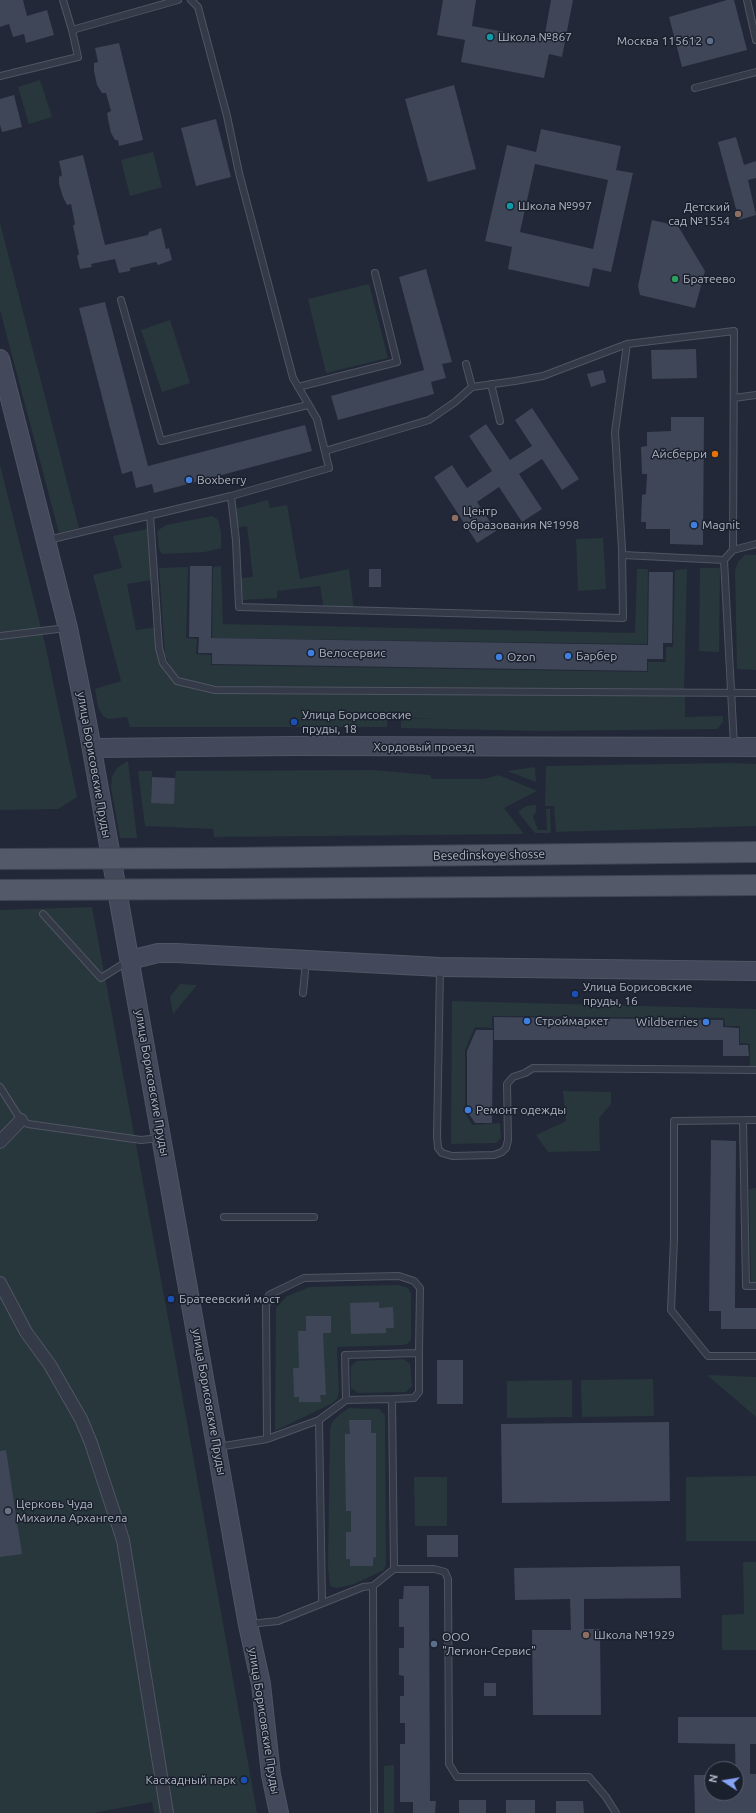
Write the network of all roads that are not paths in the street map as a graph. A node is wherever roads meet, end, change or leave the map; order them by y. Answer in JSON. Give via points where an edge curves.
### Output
{"nodes":[{"id":1,"x":63,"y":0,"type":"edge"},
{"id":2,"x":178,"y":0,"type":"edge"},
{"id":3,"x":191,"y":0,"type":"edge"},
{"id":4,"x":747,"y":0,"type":"edge"},
{"id":5,"x":72,"y":30,"type":"junction"},
{"id":6,"x":756,"y":40,"type":"edge"},
{"id":7,"x":756,"y":72,"type":"edge"},
{"id":8,"x":0,"y":76,"type":"edge"},
{"id":9,"x":695,"y":88,"type":"dead end"},
{"id":10,"x":375,"y":273,"type":"dead end"},
{"id":11,"x":120,"y":300,"type":"dead end"},
{"id":12,"x":627,"y":344,"type":"junction"},
{"id":13,"x":0,"y":359,"type":"edge"},
{"id":14,"x":466,"y":364,"type":"dead end"},
{"id":15,"x":491,"y":384,"type":"junction"},
{"id":16,"x":298,"y":387,"type":"junction"},
{"id":17,"x":472,"y":387,"type":"junction"},
{"id":18,"x":756,"y":395,"type":"edge"},
{"id":19,"x":734,"y":398,"type":"junction"},
{"id":20,"x":308,"y":405,"type":"junction"},
{"id":21,"x":500,"y":421,"type":"dead end"},
{"id":22,"x":324,"y":451,"type":"junction"},
{"id":23,"x":231,"y":496,"type":"junction"},
{"id":24,"x":150,"y":515,"type":"junction"},
{"id":25,"x":46,"y":540,"type":"junction"},
{"id":26,"x":756,"y":544,"type":"edge"},
{"id":27,"x":733,"y":550,"type":"junction"},
{"id":28,"x":623,"y":555,"type":"junction"},
{"id":29,"x":724,"y":560,"type":"junction"},
{"id":30,"x":68,"y":628,"type":"junction"},
{"id":31,"x":0,"y":636,"type":"edge"},
{"id":32,"x":730,"y":693,"type":"junction"},
{"id":33,"x":756,"y":693,"type":"edge"},
{"id":34,"x":734,"y":747,"type":"junction"},
{"id":35,"x":756,"y":747,"type":"edge"},
{"id":36,"x":92,"y":748,"type":"junction"},
{"id":37,"x":756,"y":852,"type":"edge"},
{"id":38,"x":0,"y":859,"type":"edge"},
{"id":39,"x":756,"y":885,"type":"edge"},
{"id":40,"x":721,"y":886,"type":"junction"},
{"id":41,"x":0,"y":890,"type":"edge"},
{"id":42,"x":756,"y":894,"type":"edge"},
{"id":43,"x":43,"y":914,"type":"dead end"},
{"id":44,"x":130,"y":960,"type":"junction"},
{"id":45,"x":306,"y":960,"type":"junction"},
{"id":46,"x":440,"y":967,"type":"junction"},
{"id":47,"x":756,"y":971,"type":"edge"},
{"id":48,"x":303,"y":993,"type":"dead end"},
{"id":49,"x":756,"y":1070,"type":"edge"},
{"id":50,"x":0,"y":1087,"type":"edge"},
{"id":51,"x":21,"y":1120,"type":"junction"},
{"id":52,"x":743,"y":1120,"type":"junction"},
{"id":53,"x":756,"y":1120,"type":"edge"},
{"id":54,"x":162,"y":1138,"type":"junction"},
{"id":55,"x":0,"y":1142,"type":"edge"},
{"id":56,"x":224,"y":1217,"type":"dead end"},
{"id":57,"x":314,"y":1217,"type":"dead end"},
{"id":58,"x":0,"y":1283,"type":"edge"},
{"id":59,"x":756,"y":1286,"type":"edge"},
{"id":60,"x":419,"y":1353,"type":"junction"},
{"id":61,"x":756,"y":1356,"type":"edge"},
{"id":62,"x":392,"y":1399,"type":"junction"},
{"id":63,"x":346,"y":1400,"type":"junction"},
{"id":64,"x":318,"y":1420,"type":"junction"},
{"id":65,"x":267,"y":1439,"type":"junction"},
{"id":66,"x":217,"y":1447,"type":"junction"},
{"id":67,"x":394,"y":1569,"type":"junction"},
{"id":68,"x":373,"y":1586,"type":"junction"},
{"id":69,"x":322,"y":1603,"type":"junction"},
{"id":70,"x":248,"y":1625,"type":"junction"},
{"id":71,"x":167,"y":1813,"type":"edge"},
{"id":72,"x":278,"y":1813,"type":"edge"},
{"id":73,"x":374,"y":1813,"type":"edge"},
{"id":74,"x":616,"y":1813,"type":"edge"}],
"edges":[{"from":1,"to":5,"type":"lane"},
{"from":2,"to":5,"type":"lane"},
{"from":3,"to":16,"type":"lane","via":[[198,7],[227,116],[239,173],[293,378]]},
{"from":4,"to":6,"type":"lane"},
{"from":5,"to":8,"type":"lane","via":[[78,57]]},
{"from":7,"to":9,"type":"lane"},
{"from":10,"to":16,"type":"lane","via":[[397,362]]},
{"from":11,"to":20,"type":"lane","via":[[161,441]]},
{"from":12,"to":15,"type":"lane","via":[[542,376]]},
{"from":12,"to":19,"type":"lane","via":[[734,331]]},
{"from":12,"to":28,"type":"lane","via":[[615,432]]},
{"from":13,"to":25,"type":"main road","name":"улица Борисовские Пруды"},
{"from":14,"to":17,"type":"lane"},
{"from":15,"to":17,"type":"lane"},
{"from":15,"to":21,"type":"lane"},
{"from":16,"to":20,"type":"lane"},
{"from":17,"to":22,"type":"lane","via":[[429,420]]},
{"from":18,"to":19,"type":"lane"},
{"from":19,"to":27,"type":"lane"},
{"from":20,"to":22,"type":"lane","via":[[317,419]]},
{"from":22,"to":23,"type":"lane","via":[[329,468]]},
{"from":23,"to":24,"type":"lane"},
{"from":23,"to":28,"type":"lane","via":[[236,541],[238,607],[623,618]]},
{"from":24,"to":25,"type":"lane"},
{"from":24,"to":32,"type":"lane","via":[[159,648],[162,663],[177,681],[215,690]]},
{"from":25,"to":30,"type":"main road","name":"улица Борисовские Пруды"},
{"from":26,"to":27,"type":"lane"},
{"from":27,"to":29,"type":"lane"},
{"from":28,"to":29,"type":"lane"},
{"from":29,"to":32,"type":"lane"},
{"from":30,"to":31,"type":"lane"},
{"from":30,"to":36,"type":"main road","name":"улица Борисовские Пруды"},
{"from":32,"to":33,"type":"lane"},
{"from":32,"to":34,"type":"lane"},
{"from":34,"to":35,"type":"main road","name":"Хордовый проезд"},
{"from":34,"to":36,"type":"main road","name":"Хордовый проезд"},
{"from":36,"to":44,"type":"main road","name":"улица Борисовские Пруды"},
{"from":37,"to":38,"type":"main road","name":"Besedinskoye shosse","bridge":true},
{"from":39,"to":40,"type":"main road"},
{"from":40,"to":41,"type":"main road","bridge":true},
{"from":40,"to":42,"type":"main road"},
{"from":43,"to":44,"type":"lane","via":[[101,978]]},
{"from":44,"to":45,"type":"main road","via":[[158,953]]},
{"from":44,"to":54,"type":"main road","name":"улица Борисовские Пруды"},
{"from":45,"to":46,"type":"main road"},
{"from":45,"to":48,"type":"lane"},
{"from":46,"to":47,"type":"main road"},
{"from":46,"to":49,"type":"lane","via":[[437,1136],[438,1148],[442,1153],[452,1156],[494,1155],[502,1152],[508,1140],[507,1084],[513,1077],[533,1068]]},
{"from":50,"to":51,"type":"lane"},
{"from":51,"to":54,"type":"lane","via":[[42,1127],[141,1140]]},
{"from":51,"to":55,"type":"street"},
{"from":52,"to":53,"type":"lane"},
{"from":52,"to":59,"type":"lane","via":[[746,1286]]},
{"from":52,"to":61,"type":"lane","via":[[674,1121],[671,1310],[708,1356]]},
{"from":54,"to":66,"type":"main road","name":"улица Борисовские Пруды"},
{"from":56,"to":57,"type":"lane"},
{"from":58,"to":71,"type":"street","via":[[26,1332],[50,1365],[81,1419],[123,1540]]},
{"from":60,"to":62,"type":"lane","via":[[419,1392],[414,1398]]},
{"from":60,"to":63,"type":"lane","via":[[345,1355]]},
{"from":60,"to":65,"type":"lane","via":[[420,1288],[414,1281],[399,1276],[304,1278],[269,1295],[266,1306]]},
{"from":62,"to":63,"type":"lane"},
{"from":62,"to":67,"type":"lane"},
{"from":63,"to":64,"type":"lane"},
{"from":64,"to":65,"type":"lane"},
{"from":64,"to":69,"type":"lane"},
{"from":65,"to":66,"type":"lane"},
{"from":66,"to":70,"type":"main road","name":"улица Борисовские Пруды"},
{"from":67,"to":68,"type":"lane"},
{"from":67,"to":74,"type":"lane","via":[[434,1569],[445,1572],[448,1580],[449,1764],[457,1777],[589,1777]]},
{"from":68,"to":69,"type":"lane","via":[[363,1587]]},
{"from":68,"to":73,"type":"lane"},
{"from":69,"to":70,"type":"lane","via":[[278,1620]]},
{"from":70,"to":72,"type":"main road","name":"улица Борисовские Пруды","via":[[261,1684]]}]}
